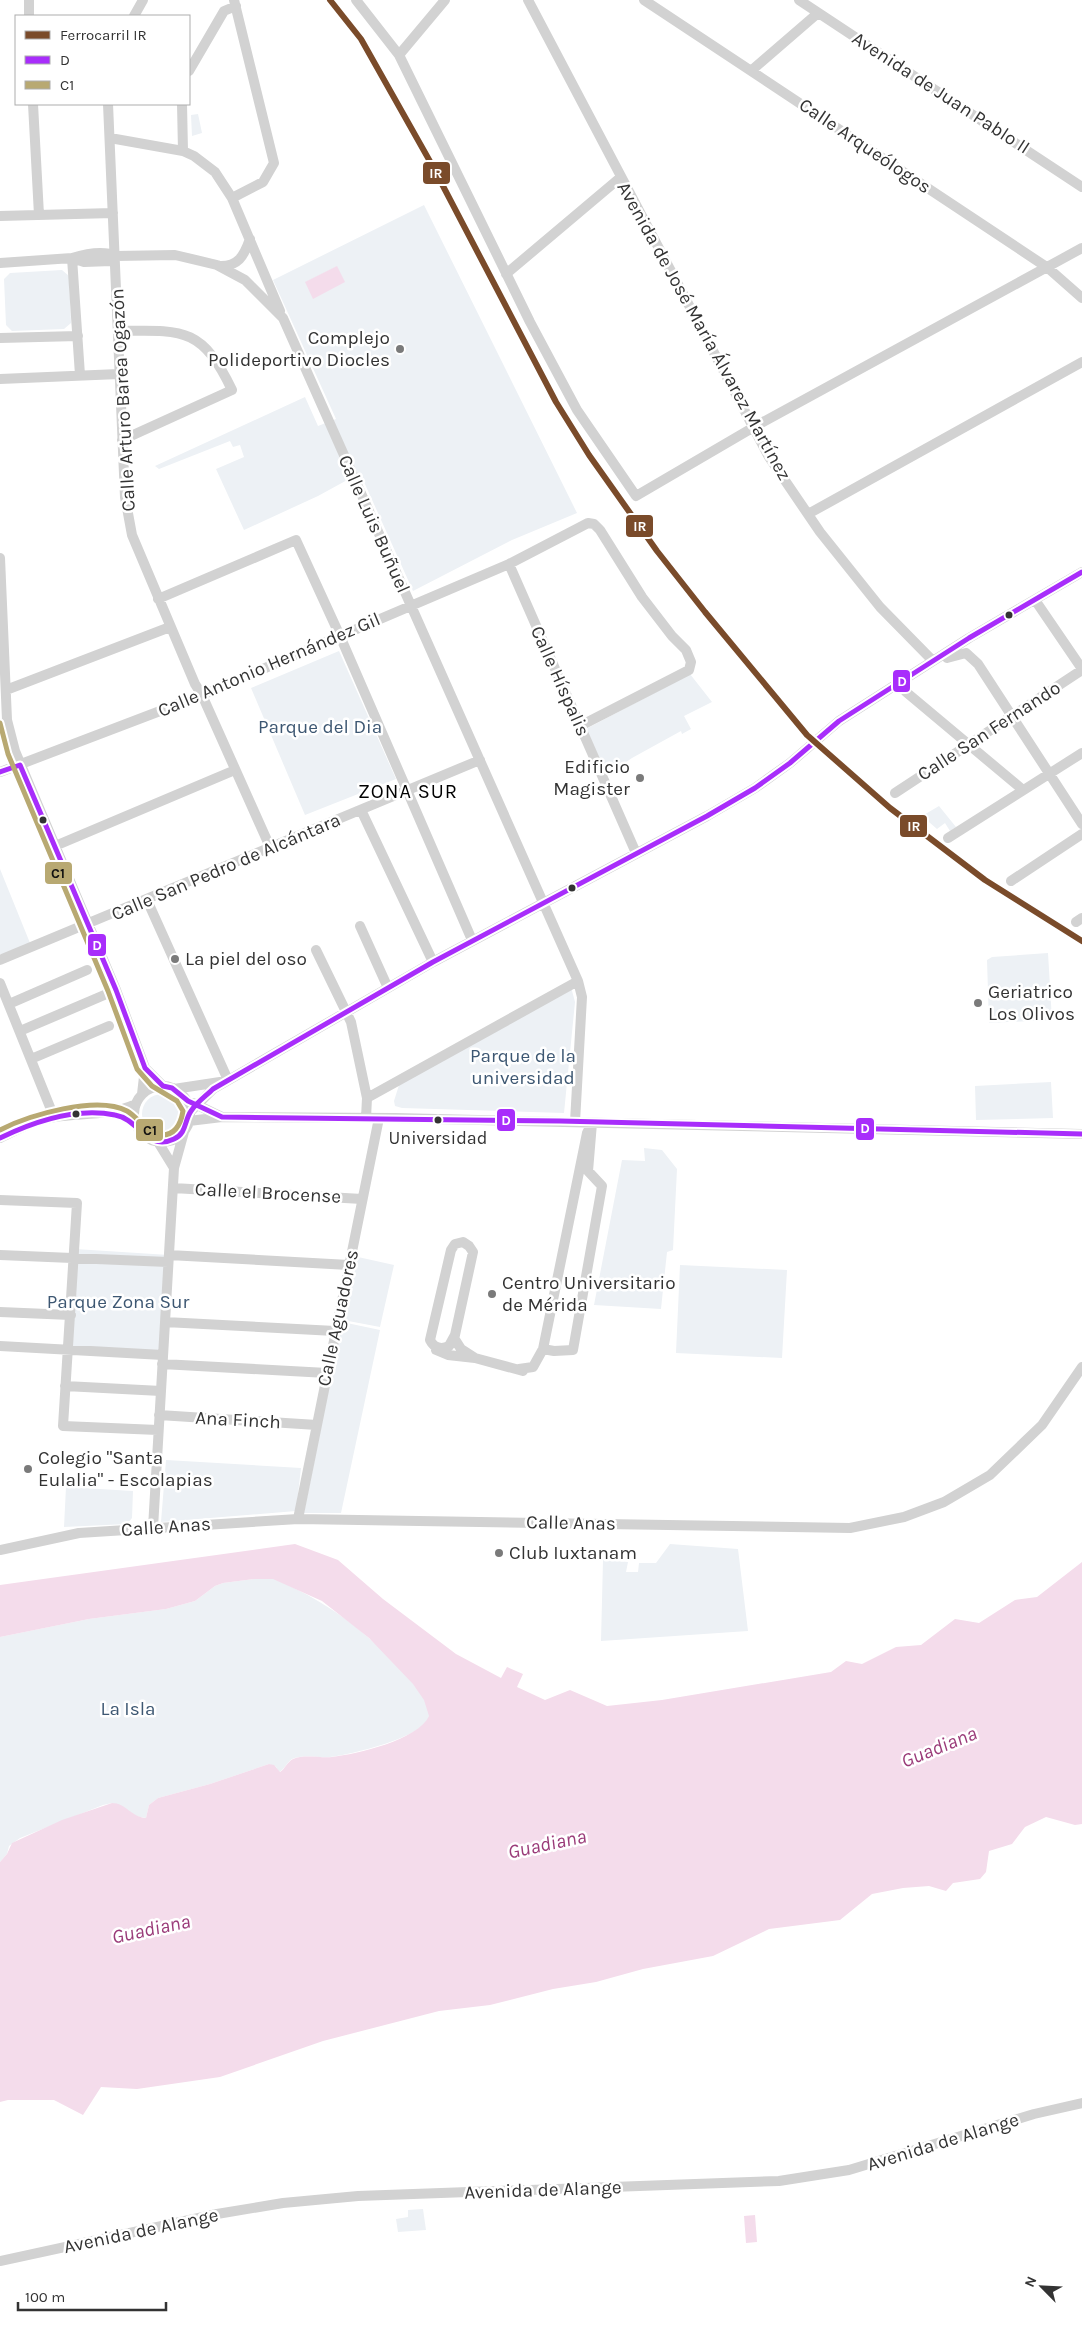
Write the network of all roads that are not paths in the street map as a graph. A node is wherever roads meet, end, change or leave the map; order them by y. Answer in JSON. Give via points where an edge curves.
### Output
{"nodes":[{"id":1,"x":29,"y":0,"type":"edge"},
{"id":2,"x":143,"y":0,"type":"edge"},
{"id":3,"x":356,"y":0,"type":"edge"},
{"id":4,"x":446,"y":0,"type":"edge"},
{"id":5,"x":528,"y":0,"type":"edge"},
{"id":6,"x":644,"y":0,"type":"edge"},
{"id":7,"x":799,"y":0,"type":"edge"},
{"id":8,"x":235,"y":3,"type":"edge"},
{"id":9,"x":818,"y":13,"type":"junction"},
{"id":10,"x":30,"y":15,"type":"edge"},
{"id":11,"x":135,"y":15,"type":"edge"},
{"id":12,"x":399,"y":55,"type":"junction"},
{"id":13,"x":190,"y":69,"type":"edge"},
{"id":14,"x":752,"y":70,"type":"junction"},
{"id":15,"x":34,"y":105,"type":"edge"},
{"id":16,"x":108,"y":105,"type":"edge"},
{"id":17,"x":182,"y":105,"type":"edge"},
{"id":18,"x":110,"y":138,"type":"junction"},
{"id":19,"x":183,"y":151,"type":"junction"},
{"id":20,"x":620,"y":177,"type":"junction"},
{"id":21,"x":1082,"y":187,"type":"edge"},
{"id":22,"x":232,"y":198,"type":"junction"},
{"id":23,"x":113,"y":213,"type":"junction"},
{"id":24,"x":38,"y":215,"type":"junction"},
{"id":25,"x":0,"y":216,"type":"edge"},
{"id":26,"x":250,"y":239,"type":"junction"},
{"id":27,"x":1082,"y":248,"type":"edge"},
{"id":28,"x":116,"y":256,"type":"junction"},
{"id":29,"x":72,"y":258,"type":"junction"},
{"id":30,"x":0,"y":262,"type":"edge"},
{"id":31,"x":217,"y":266,"type":"junction"},
{"id":32,"x":1048,"y":268,"type":"junction"},
{"id":33,"x":506,"y":274,"type":"junction"},
{"id":34,"x":1082,"y":298,"type":"edge"},
{"id":35,"x":282,"y":318,"type":"junction"},
{"id":36,"x":118,"y":332,"type":"junction"},
{"id":37,"x":78,"y":336,"type":"junction"},
{"id":38,"x":0,"y":338,"type":"edge"},
{"id":39,"x":1082,"y":362,"type":"edge"},
{"id":40,"x":120,"y":374,"type":"junction"},
{"id":41,"x":80,"y":375,"type":"junction"},
{"id":42,"x":0,"y":379,"type":"edge"},
{"id":43,"x":754,"y":427,"type":"junction"},
{"id":44,"x":122,"y":440,"type":"junction"},
{"id":45,"x":808,"y":514,"type":"junction"},
{"id":46,"x":0,"y":558,"type":"edge"},
{"id":47,"x":509,"y":564,"type":"junction"},
{"id":48,"x":1082,"y":572,"type":"edge"},
{"id":49,"x":158,"y":599,"type":"junction"},
{"id":50,"x":1035,"y":600,"type":"junction"},
{"id":51,"x":410,"y":606,"type":"junction"},
{"id":52,"x":170,"y":627,"type":"junction"},
{"id":53,"x":340,"y":636,"type":"junction"},
{"id":54,"x":937,"y":659,"type":"junction"},
{"id":55,"x":1082,"y":670,"type":"edge"},
{"id":56,"x":6,"y":690,"type":"junction"},
{"id":57,"x":906,"y":692,"type":"dead end"},
{"id":58,"x":202,"y":695,"type":"junction"},
{"id":59,"x":1012,"y":716,"type":"junction"},
{"id":60,"x":580,"y":726,"type":"junction"},
{"id":61,"x":968,"y":744,"type":"junction"},
{"id":62,"x":1082,"y":753,"type":"edge"},
{"id":63,"x":480,"y":760,"type":"junction"},
{"id":64,"x":20,"y":765,"type":"junction"},
{"id":65,"x":236,"y":770,"type":"junction"},
{"id":66,"x":0,"y":772,"type":"edge"},
{"id":67,"x":1049,"y":774,"type":"junction"},
{"id":68,"x":1023,"y":790,"type":"junction"},
{"id":69,"x":408,"y":791,"type":"junction"},
{"id":70,"x":895,"y":793,"type":"dead end"},
{"id":71,"x":360,"y":810,"type":"junction"},
{"id":72,"x":1082,"y":824,"type":"edge"},
{"id":73,"x":1082,"y":834,"type":"edge"},
{"id":74,"x":948,"y":838,"type":"dead end"},
{"id":75,"x":55,"y":846,"type":"junction"},
{"id":76,"x":270,"y":847,"type":"junction"},
{"id":77,"x":636,"y":853,"type":"junction"},
{"id":78,"x":1011,"y":881,"type":"dead end"},
{"id":79,"x":147,"y":900,"type":"junction"},
{"id":80,"x":542,"y":902,"type":"junction"},
{"id":81,"x":88,"y":925,"type":"junction"},
{"id":82,"x":360,"y":926,"type":"dead end"},
{"id":83,"x":472,"y":940,"type":"junction"},
{"id":84,"x":316,"y":950,"type":"dead end"},
{"id":85,"x":0,"y":960,"type":"edge"},
{"id":86,"x":433,"y":962,"type":"junction"},
{"id":87,"x":87,"y":970,"type":"dead end"},
{"id":88,"x":578,"y":980,"type":"junction"},
{"id":89,"x":0,"y":983,"type":"edge"},
{"id":90,"x":388,"y":988,"type":"junction"},
{"id":91,"x":116,"y":990,"type":"junction"},
{"id":92,"x":9,"y":1004,"type":"junction"},
{"id":93,"x":346,"y":1012,"type":"junction"},
{"id":94,"x":109,"y":1026,"type":"dead end"},
{"id":95,"x":20,"y":1031,"type":"junction"},
{"id":96,"x":31,"y":1059,"type":"junction"},
{"id":97,"x":144,"y":1068,"type":"junction"},
{"id":98,"x":228,"y":1080,"type":"junction"},
{"id":99,"x":163,"y":1086,"type":"junction"},
{"id":100,"x":174,"y":1089,"type":"junction"},
{"id":101,"x":142,"y":1094,"type":"junction"},
{"id":102,"x":367,"y":1098,"type":"junction"},
{"id":103,"x":193,"y":1103,"type":"junction"},
{"id":104,"x":136,"y":1104,"type":"junction"},
{"id":105,"x":107,"y":1113,"type":"junction"},
{"id":106,"x":54,"y":1117,"type":"junction"},
{"id":107,"x":189,"y":1117,"type":"junction"},
{"id":108,"x":222,"y":1117,"type":"junction"},
{"id":109,"x":366,"y":1118,"type":"junction"},
{"id":110,"x":380,"y":1118,"type":"junction"},
{"id":111,"x":575,"y":1122,"type":"junction"},
{"id":112,"x":592,"y":1123,"type":"junction"},
{"id":113,"x":136,"y":1125,"type":"junction"},
{"id":114,"x":184,"y":1132,"type":"junction"},
{"id":115,"x":1082,"y":1134,"type":"edge"},
{"id":116,"x":0,"y":1138,"type":"edge"},
{"id":117,"x":158,"y":1142,"type":"junction"},
{"id":118,"x":174,"y":1168,"type":"junction"},
{"id":119,"x":592,"y":1176,"type":"junction"},
{"id":120,"x":578,"y":1179,"type":"junction"},
{"id":121,"x":173,"y":1188,"type":"junction"},
{"id":122,"x":362,"y":1199,"type":"junction"},
{"id":123,"x":0,"y":1200,"type":"edge"},
{"id":124,"x":0,"y":1254,"type":"edge"},
{"id":125,"x":75,"y":1258,"type":"junction"},
{"id":126,"x":168,"y":1259,"type":"junction"},
{"id":127,"x":349,"y":1265,"type":"junction"},
{"id":128,"x":0,"y":1312,"type":"edge"},
{"id":129,"x":71,"y":1315,"type":"junction"},
{"id":130,"x":165,"y":1322,"type":"junction"},
{"id":131,"x":335,"y":1331,"type":"junction"},
{"id":132,"x":454,"y":1338,"type":"junction"},
{"id":133,"x":432,"y":1343,"type":"junction"},
{"id":134,"x":0,"y":1346,"type":"edge"},
{"id":135,"x":543,"y":1349,"type":"junction"},
{"id":136,"x":68,"y":1350,"type":"junction"},
{"id":137,"x":554,"y":1352,"type":"junction"},
{"id":138,"x":475,"y":1358,"type":"junction"},
{"id":139,"x":163,"y":1360,"type":"junction"},
{"id":140,"x":1082,"y":1367,"type":"edge"},
{"id":141,"x":519,"y":1369,"type":"junction"},
{"id":142,"x":327,"y":1373,"type":"junction"},
{"id":143,"x":65,"y":1386,"type":"junction"},
{"id":144,"x":161,"y":1391,"type":"junction"},
{"id":145,"x":159,"y":1415,"type":"junction"},
{"id":146,"x":316,"y":1425,"type":"junction"},
{"id":147,"x":158,"y":1430,"type":"junction"},
{"id":148,"x":298,"y":1519,"type":"junction"},
{"id":149,"x":153,"y":1528,"type":"junction"},
{"id":150,"x":0,"y":1550,"type":"edge"},
{"id":151,"x":1082,"y":2103,"type":"edge"},
{"id":152,"x":0,"y":2261,"type":"edge"}],
"edges":[{"from":1,"to":10,"type":"street"},
{"from":2,"to":11,"type":"street"},
{"from":3,"to":12,"type":"street"},
{"from":4,"to":12,"type":"street"},
{"from":5,"to":20,"type":"street","name":"Avenida de José María Álvarez Martínez"},
{"from":6,"to":14,"type":"street","name":"Calle Arqueólogos"},
{"from":7,"to":9,"type":"street","name":"Avenida de Juan Pablo II"},
{"from":8,"to":13,"type":"street","via":[[224,11]]},
{"from":8,"to":22,"type":"street","via":[[274,163],[263,182]]},
{"from":9,"to":14,"type":"street"},
{"from":9,"to":21,"type":"street","name":"Avenida de Juan Pablo II"},
{"from":12,"to":33,"type":"street"},
{"from":14,"to":32,"type":"street","name":"Calle Arqueólogos"},
{"from":15,"to":24,"type":"street"},
{"from":16,"to":18,"type":"street","name":"Calle Arturo Barea Ogazón"},
{"from":17,"to":19,"type":"street"},
{"from":18,"to":19,"type":"street"},
{"from":18,"to":23,"type":"street","name":"Calle Arturo Barea Ogazón"},
{"from":19,"to":22,"type":"street","via":[[215,172]]},
{"from":20,"to":33,"type":"street"},
{"from":20,"to":43,"type":"street","name":"Avenida de José María Álvarez Martínez"},
{"from":22,"to":26,"type":"street"},
{"from":23,"to":24,"type":"street"},
{"from":23,"to":28,"type":"street","name":"Calle Arturo Barea Ogazón"},
{"from":24,"to":25,"type":"street"},
{"from":26,"to":31,"type":"street","via":[[245,255],[237,262]]},
{"from":26,"to":35,"type":"street"},
{"from":27,"to":32,"type":"street"},
{"from":28,"to":29,"type":"street","name":"Calle Luis Buñuel","via":[[111,261],[84,262]]},
{"from":28,"to":31,"type":"street","name":"Calle Luis Buñuel","via":[[175,255]]},
{"from":28,"to":36,"type":"street","name":"Calle Arturo Barea Ogazón"},
{"from":29,"to":30,"type":"street","name":"Calle Luis Buñuel"},
{"from":29,"to":37,"type":"street"},
{"from":31,"to":35,"type":"street","name":"Calle Luis Buñuel","via":[[245,280]]},
{"from":32,"to":34,"type":"street","name":"Calle Arqueólogos"},
{"from":32,"to":43,"type":"street"},
{"from":33,"to":43,"type":"street","via":[[577,410],[636,496]]},
{"from":35,"to":51,"type":"street","name":"Calle Luis Buñuel"},
{"from":36,"to":40,"type":"street","name":"Calle Arturo Barea Ogazón"},
{"from":36,"to":44,"type":"street","via":[[169,331],[198,340],[219,363],[232,390]]},
{"from":37,"to":38,"type":"street"},
{"from":37,"to":41,"type":"street"},
{"from":39,"to":45,"type":"street"},
{"from":40,"to":41,"type":"street"},
{"from":40,"to":44,"type":"street","name":"Calle Arturo Barea Ogazón"},
{"from":41,"to":42,"type":"street"},
{"from":43,"to":45,"type":"street","name":"Avenida de José María Álvarez Martínez"},
{"from":44,"to":49,"type":"street","name":"Calle Arturo Barea Ogazón","via":[[124,497],[132,536]]},
{"from":45,"to":54,"type":"street","name":"Avenida de José María Álvarez Martínez","via":[[880,607]]},
{"from":46,"to":56,"type":"street"},
{"from":47,"to":51,"type":"street","name":"Calle Antonio Hernández Gil"},
{"from":47,"to":60,"type":"street","name":"Calle Híspalis"},
{"from":47,"to":60,"type":"street","name":"Calle Antonio Hernández Gil","via":[[588,523],[594,524],[642,598],[690,656],[689,670]]},
{"from":48,"to":50,"type":"street"},
{"from":49,"to":52,"type":"street","name":"Calle Arturo Barea Ogazón"},
{"from":49,"to":53,"type":"street","via":[[296,540]]},
{"from":50,"to":54,"type":"street"},
{"from":50,"to":55,"type":"street"},
{"from":51,"to":53,"type":"street","name":"Calle Antonio Hernández Gil"},
{"from":51,"to":63,"type":"street","name":"Calle Luis Buñuel"},
{"from":52,"to":56,"type":"street"},
{"from":52,"to":58,"type":"street","name":"Calle Arturo Barea Ogazón"},
{"from":53,"to":58,"type":"street","name":"Calle Antonio Hernández Gil"},
{"from":53,"to":69,"type":"street"},
{"from":54,"to":59,"type":"street","via":[[966,653],[972,657]]},
{"from":54,"to":77,"type":"street","via":[[838,721],[790,763],[755,788]]},
{"from":55,"to":59,"type":"street","name":"Calle San Fernando"},
{"from":56,"to":64,"type":"street","via":[[7,720]]},
{"from":57,"to":61,"type":"street"},
{"from":58,"to":64,"type":"street","name":"Calle Antonio Hernández Gil"},
{"from":58,"to":65,"type":"street","name":"Calle Arturo Barea Ogazón"},
{"from":59,"to":61,"type":"street","name":"Calle San Fernando"},
{"from":59,"to":67,"type":"street"},
{"from":60,"to":77,"type":"street","name":"Calle Híspalis"},
{"from":61,"to":68,"type":"street"},
{"from":61,"to":70,"type":"street","name":"Calle San Fernando"},
{"from":62,"to":67,"type":"street"},
{"from":63,"to":69,"type":"street","name":"Calle San Pedro de Alcántara"},
{"from":63,"to":80,"type":"street","name":"Calle Luis Buñuel"},
{"from":64,"to":66,"type":"street","name":"Calle Antonio Hernández Gil"},
{"from":64,"to":75,"type":"street"},
{"from":65,"to":75,"type":"street"},
{"from":65,"to":76,"type":"street","name":"Calle Arturo Barea Ogazón"},
{"from":67,"to":68,"type":"street"},
{"from":67,"to":72,"type":"street"},
{"from":68,"to":74,"type":"street"},
{"from":69,"to":71,"type":"street","name":"Calle San Pedro de Alcántara"},
{"from":69,"to":83,"type":"street"},
{"from":71,"to":76,"type":"street","name":"Calle San Pedro de Alcántara"},
{"from":71,"to":86,"type":"street"},
{"from":73,"to":78,"type":"street"},
{"from":75,"to":81,"type":"street"},
{"from":76,"to":79,"type":"street","name":"Calle San Pedro de Alcántara"},
{"from":77,"to":80,"type":"street"},
{"from":79,"to":81,"type":"street","name":"Calle San Pedro de Alcántara"},
{"from":79,"to":98,"type":"street"},
{"from":80,"to":83,"type":"street"},
{"from":80,"to":88,"type":"street","name":"Calle Luis Buñuel"},
{"from":81,"to":85,"type":"street","name":"Calle San Pedro de Alcántara"},
{"from":81,"to":91,"type":"street"},
{"from":82,"to":90,"type":"street"},
{"from":83,"to":86,"type":"street"},
{"from":84,"to":93,"type":"street"},
{"from":86,"to":90,"type":"street"},
{"from":87,"to":92,"type":"street"},
{"from":88,"to":102,"type":"street"},
{"from":88,"to":111,"type":"street","name":"Calle Luis Buñuel","via":[[582,997]]},
{"from":89,"to":92,"type":"street"},
{"from":90,"to":93,"type":"street"},
{"from":91,"to":95,"type":"street"},
{"from":91,"to":97,"type":"street"},
{"from":92,"to":95,"type":"street"},
{"from":93,"to":98,"type":"street"},
{"from":93,"to":102,"type":"street"},
{"from":94,"to":96,"type":"street"},
{"from":95,"to":96,"type":"street"},
{"from":96,"to":106,"type":"street"},
{"from":97,"to":99,"type":"street"},
{"from":97,"to":101,"type":"street"},
{"from":98,"to":100,"type":"street"},
{"from":98,"to":103,"type":"street"},
{"from":99,"to":100,"type":"street"},
{"from":99,"to":101,"type":"street","via":[[153,1087]]},
{"from":100,"to":103,"type":"street"},
{"from":101,"to":104,"type":"street"},
{"from":102,"to":109,"type":"street"},
{"from":103,"to":107,"type":"street"},
{"from":103,"to":108,"type":"street"},
{"from":104,"to":105,"type":"street"},
{"from":104,"to":113,"type":"street"},
{"from":105,"to":106,"type":"street"},
{"from":105,"to":113,"type":"street"},
{"from":106,"to":116,"type":"street"},
{"from":107,"to":108,"type":"street"},
{"from":107,"to":114,"type":"street"},
{"from":108,"to":109,"type":"street"},
{"from":109,"to":110,"type":"street"},
{"from":110,"to":111,"type":"street"},
{"from":110,"to":122,"type":"street","name":"Calle Aguadores"},
{"from":111,"to":112,"type":"street"},
{"from":112,"to":115,"type":"street"},
{"from":112,"to":119,"type":"street","via":[[588,1171]]},
{"from":112,"to":120,"type":"street"},
{"from":113,"to":117,"type":"street","via":[[145,1137]]},
{"from":114,"to":117,"type":"street","via":[[172,1140]]},
{"from":114,"to":118,"type":"street"},
{"from":117,"to":118,"type":"street"},
{"from":118,"to":121,"type":"street"},
{"from":119,"to":120,"type":"street","via":[[586,1174]]},
{"from":119,"to":137,"type":"street","via":[[602,1186],[573,1350]]},
{"from":120,"to":135,"type":"street"},
{"from":121,"to":122,"type":"street","name":"Calle el Brocense"},
{"from":121,"to":126,"type":"street"},
{"from":122,"to":127,"type":"street","name":"Calle Aguadores"},
{"from":123,"to":125,"type":"street","via":[[77,1204]]},
{"from":124,"to":125,"type":"street"},
{"from":125,"to":126,"type":"street"},
{"from":125,"to":129,"type":"street"},
{"from":126,"to":127,"type":"street"},
{"from":126,"to":130,"type":"street"},
{"from":127,"to":131,"type":"street","name":"Calle Aguadores"},
{"from":128,"to":129,"type":"street"},
{"from":129,"to":136,"type":"street"},
{"from":130,"to":131,"type":"street"},
{"from":130,"to":139,"type":"street"},
{"from":131,"to":142,"type":"street","name":"Calle Aguadores"},
{"from":132,"to":133,"type":"street","via":[[445,1348]]},
{"from":132,"to":133,"type":"street","via":[[473,1252],[463,1242],[455,1244],[451,1250],[430,1340]]},
{"from":132,"to":138,"type":"street"},
{"from":133,"to":138,"type":"street","via":[[438,1352]]},
{"from":134,"to":136,"type":"street"},
{"from":135,"to":137,"type":"street"},
{"from":135,"to":141,"type":"street","via":[[533,1367]]},
{"from":136,"to":139,"type":"street"},
{"from":136,"to":143,"type":"street"},
{"from":137,"to":141,"type":"street","via":[[548,1355],[536,1373]]},
{"from":138,"to":141,"type":"street"},
{"from":139,"to":142,"type":"street"},
{"from":139,"to":144,"type":"street"},
{"from":140,"to":148,"type":"street","name":"Calle Anas","via":[[1042,1425],[990,1475],[944,1502],[912,1514],[850,1528]]},
{"from":142,"to":146,"type":"street","name":"Calle Aguadores"},
{"from":143,"to":144,"type":"street"},
{"from":143,"to":147,"type":"street","via":[[63,1426]]},
{"from":144,"to":145,"type":"street"},
{"from":145,"to":146,"type":"street","name":"Ana Finch"},
{"from":145,"to":147,"type":"street"},
{"from":146,"to":148,"type":"street","name":"Calle Aguadores"},
{"from":147,"to":149,"type":"street"},
{"from":148,"to":149,"type":"street","name":"Calle Anas"},
{"from":149,"to":150,"type":"street","name":"Calle Anas","via":[[79,1533]]},
{"from":151,"to":152,"type":"street","name":"Avenida de Alange","via":[[1034,2114],[849,2170],[779,2181],[358,2196],[283,2203]]}]}
